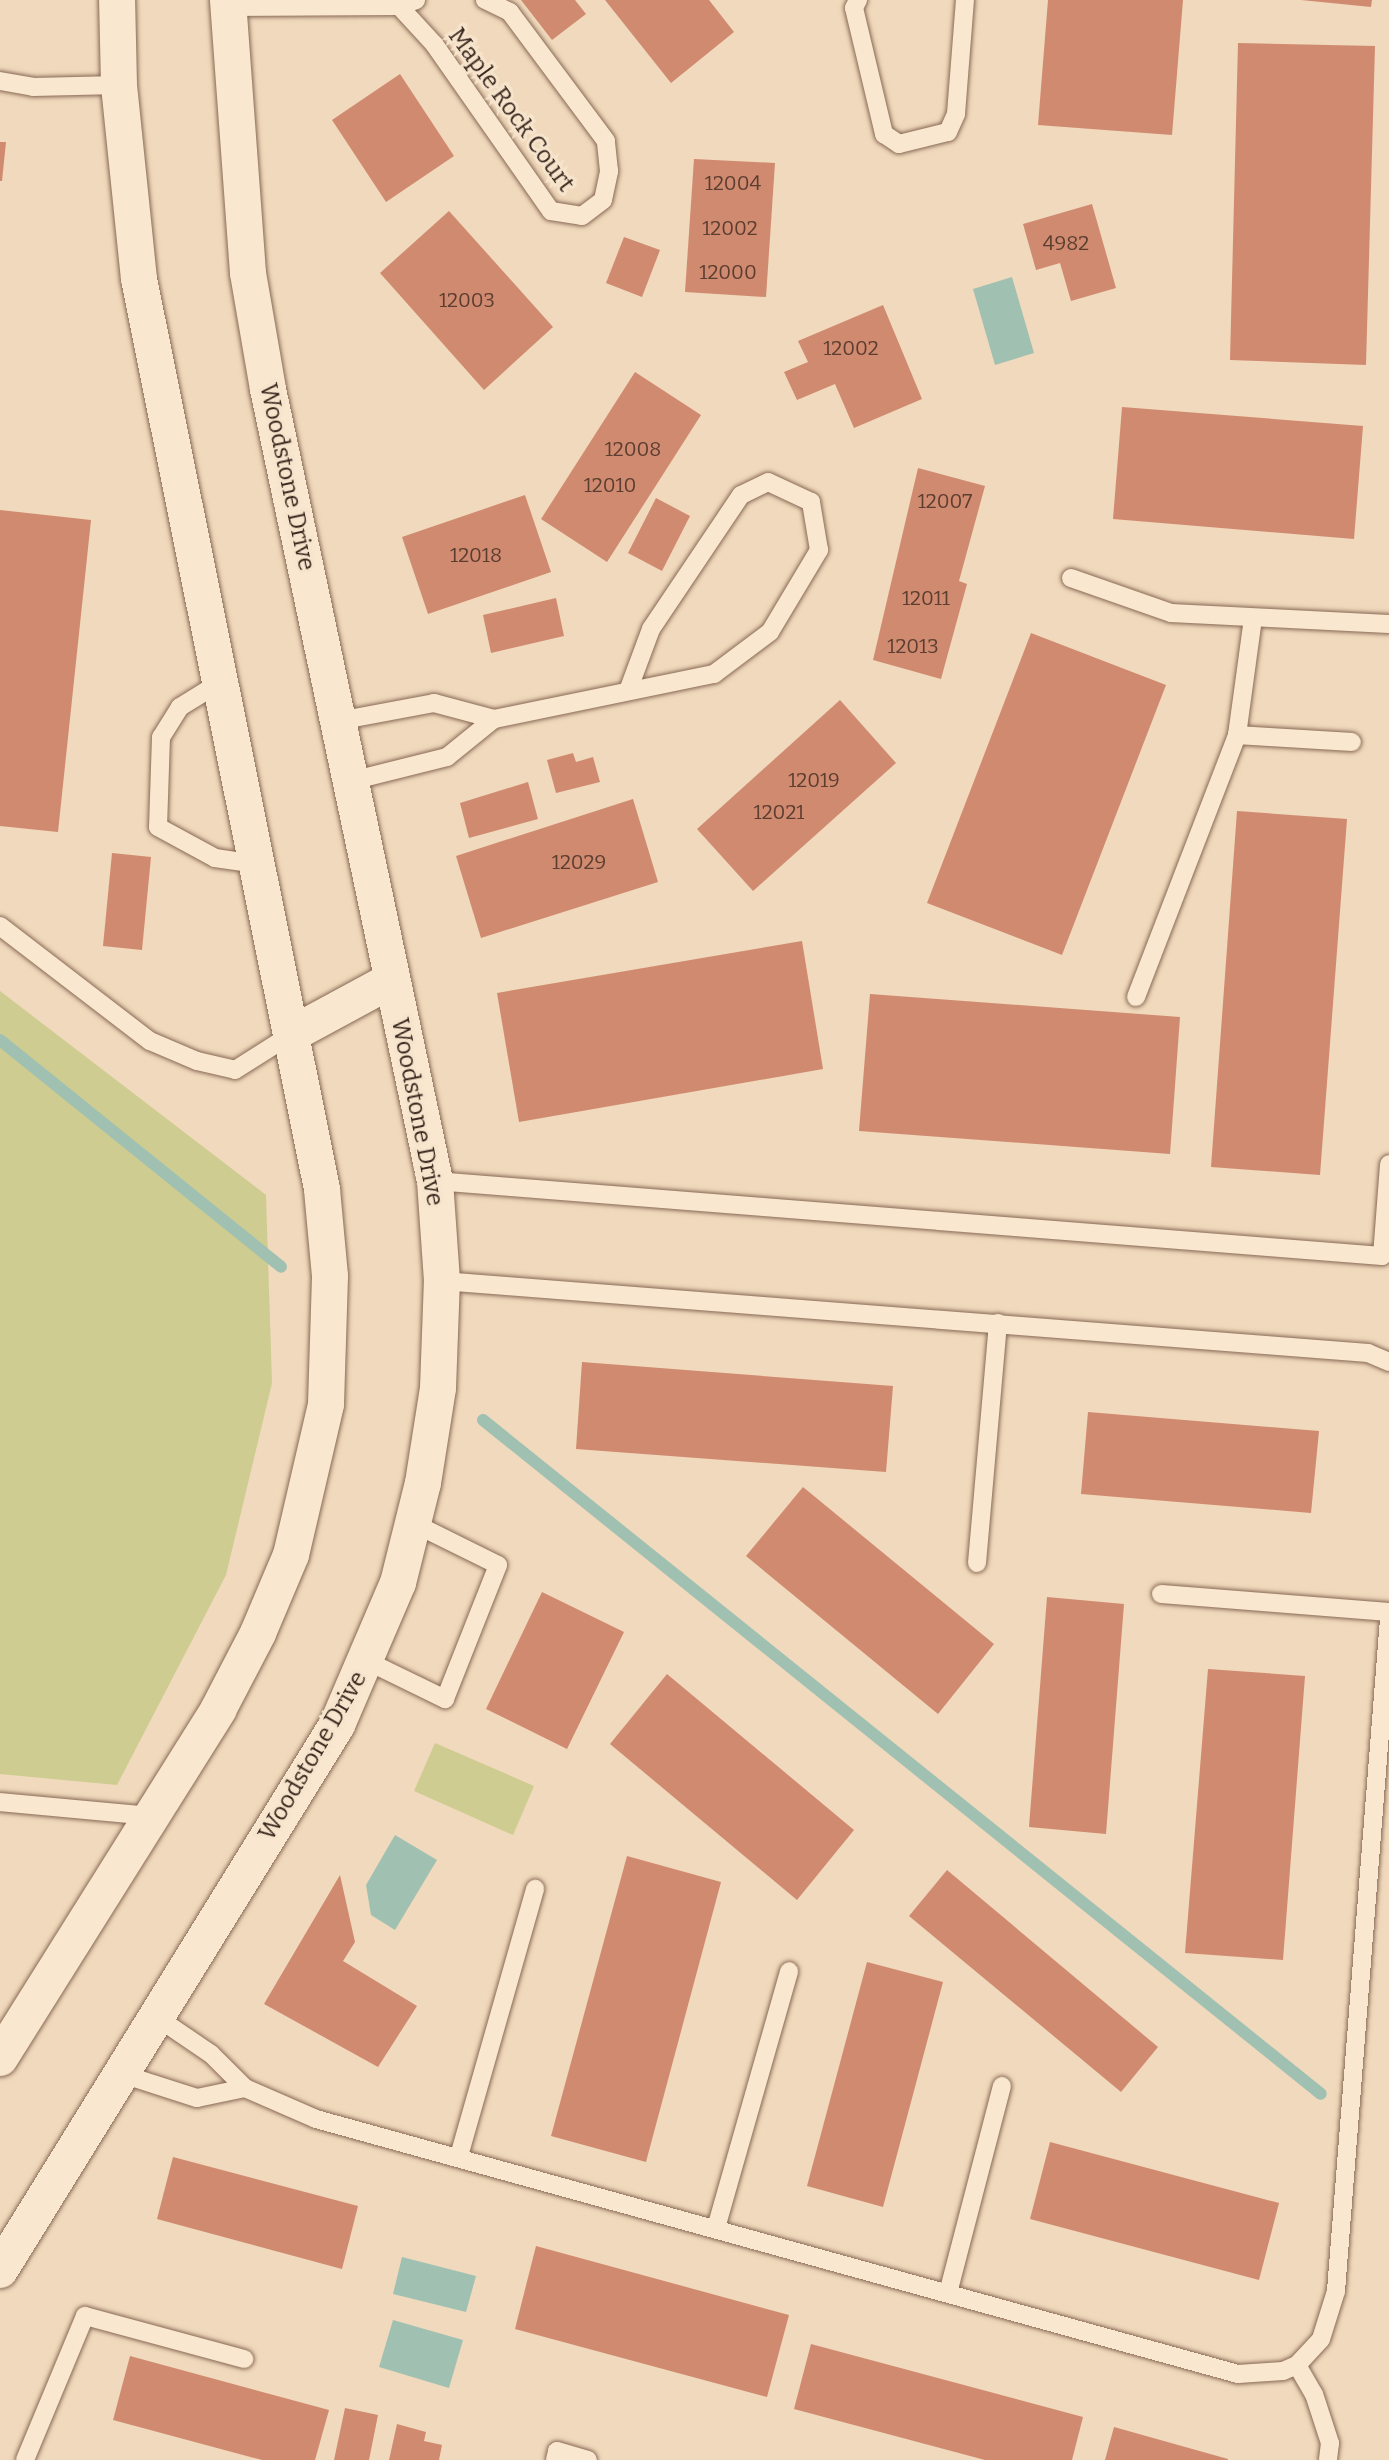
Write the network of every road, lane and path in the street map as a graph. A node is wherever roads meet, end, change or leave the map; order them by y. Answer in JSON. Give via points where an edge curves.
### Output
{"nodes":[{"id":1,"x":117,"y":0,"type":"edge"},
{"id":2,"x":485,"y":0,"type":"edge"},
{"id":3,"x":858,"y":0,"type":"edge"},
{"id":4,"x":965,"y":0,"type":"edge"},
{"id":5,"x":407,"y":3,"type":"edge"},
{"id":6,"x":228,"y":4,"type":"edge"},
{"id":7,"x":0,"y":81,"type":"edge"},
{"id":8,"x":119,"y":85,"type":"junction"},
{"id":9,"x":1071,"y":578,"type":"dead end"},
{"id":10,"x":1253,"y":618,"type":"junction"},
{"id":11,"x":1389,"y":624,"type":"edge"},
{"id":12,"x":219,"y":683,"type":"junction"},
{"id":13,"x":629,"y":688,"type":"junction"},
{"id":14,"x":494,"y":719,"type":"junction"},
{"id":15,"x":338,"y":721,"type":"junction"},
{"id":16,"x":1237,"y":735,"type":"junction"},
{"id":17,"x":1352,"y":742,"type":"dead end"},
{"id":18,"x":351,"y":781,"type":"junction"},
{"id":19,"x":256,"y":864,"type":"junction"},
{"id":20,"x":0,"y":926,"type":"edge"},
{"id":21,"x":392,"y":980,"type":"junction"},
{"id":22,"x":1136,"y":997,"type":"dead end"},
{"id":23,"x":292,"y":1034,"type":"junction"},
{"id":24,"x":1389,"y":1164,"type":"edge"},
{"id":25,"x":435,"y":1181,"type":"junction"},
{"id":26,"x":442,"y":1281,"type":"junction"},
{"id":27,"x":998,"y":1323,"type":"junction"},
{"id":28,"x":1389,"y":1362,"type":"edge"},
{"id":29,"x":413,"y":1523,"type":"junction"},
{"id":30,"x":977,"y":1563,"type":"dead end"},
{"id":31,"x":1161,"y":1594,"type":"dead end"},
{"id":32,"x":1389,"y":1612,"type":"edge"},
{"id":33,"x":1389,"y":1619,"type":"edge"},
{"id":34,"x":367,"y":1661,"type":"junction"},
{"id":35,"x":0,"y":1802,"type":"edge"},
{"id":36,"x":152,"y":1816,"type":"junction"},
{"id":37,"x":535,"y":1889,"type":"dead end"},
{"id":38,"x":789,"y":1971,"type":"dead end"},
{"id":39,"x":155,"y":2016,"type":"junction"},
{"id":40,"x":0,"y":2058,"type":"edge"},
{"id":41,"x":119,"y":2073,"type":"junction"},
{"id":42,"x":1002,"y":2086,"type":"dead end"},
{"id":43,"x":245,"y":2088,"type":"junction"},
{"id":44,"x":459,"y":2156,"type":"junction"},
{"id":45,"x":716,"y":2228,"type":"junction"},
{"id":46,"x":0,"y":2270,"type":"edge"},
{"id":47,"x":948,"y":2293,"type":"junction"},
{"id":48,"x":244,"y":2359,"type":"dead end"},
{"id":49,"x":1297,"y":2365,"type":"junction"},
{"id":50,"x":25,"y":2460,"type":"edge"},
{"id":51,"x":555,"y":2460,"type":"edge"},
{"id":52,"x":588,"y":2460,"type":"edge"},
{"id":53,"x":1328,"y":2460,"type":"edge"}],
"edges":[{"from":1,"to":8,"type":"street"},
{"from":2,"to":5,"type":"lane","name":"Maple Rock Court","via":[[510,12],[606,141],[609,171],[603,200],[582,216],[551,211]]},
{"from":3,"to":4,"type":"lane","via":[[854,8],[884,134],[899,144],[948,132],[956,114]]},
{"from":5,"to":6,"type":"lane"},
{"from":6,"to":15,"type":"street","name":"Woodstone Drive","via":[[248,273]]},
{"from":7,"to":8,"type":"lane","via":[[33,87]]},
{"from":8,"to":12,"type":"street","via":[[139,279]]},
{"from":9,"to":10,"type":"lane","via":[[1171,613]]},
{"from":10,"to":11,"type":"lane"},
{"from":10,"to":16,"type":"lane"},
{"from":12,"to":19,"type":"street"},
{"from":12,"to":19,"type":"lane","via":[[180,707],[161,737],[158,827],[215,858]]},
{"from":13,"to":13,"type":"lane","via":[[651,629],[741,495],[768,482],[811,502],[819,550],[770,632],[714,674]]},
{"from":13,"to":14,"type":"lane"},
{"from":14,"to":15,"type":"lane","via":[[434,703]]},
{"from":14,"to":18,"type":"lane","via":[[447,757]]},
{"from":15,"to":18,"type":"street","name":"Woodstone Drive"},
{"from":16,"to":17,"type":"lane"},
{"from":16,"to":22,"type":"lane"},
{"from":18,"to":21,"type":"street","name":"Woodstone Drive"},
{"from":19,"to":23,"type":"street"},
{"from":20,"to":23,"type":"lane","via":[[150,1041],[197,1061],[235,1070]]},
{"from":21,"to":23,"type":"street"},
{"from":21,"to":25,"type":"street","name":"Woodstone Drive"},
{"from":23,"to":36,"type":"street","via":[[322,1189],[329,1261],[326,1404],[291,1555],[218,1710]]},
{"from":24,"to":25,"type":"lane","via":[[1382,1256]]},
{"from":25,"to":26,"type":"street","name":"Woodstone Drive"},
{"from":26,"to":27,"type":"lane"},
{"from":26,"to":29,"type":"street","name":"Woodstone Drive","via":[[438,1388]]},
{"from":27,"to":28,"type":"lane","via":[[1368,1353]]},
{"from":27,"to":30,"type":"lane"},
{"from":29,"to":34,"type":"street","name":"Woodstone Drive","via":[[398,1583]]},
{"from":29,"to":34,"type":"lane","via":[[498,1565],[445,1699]]},
{"from":31,"to":32,"type":"lane"},
{"from":33,"to":49,"type":"lane","via":[[1336,2291],[1321,2339]]},
{"from":34,"to":39,"type":"street","name":"Woodstone Drive","via":[[337,1725]]},
{"from":35,"to":36,"type":"lane"},
{"from":36,"to":40,"type":"street"},
{"from":37,"to":44,"type":"lane"},
{"from":38,"to":45,"type":"lane"},
{"from":39,"to":41,"type":"street","name":"Woodstone Drive"},
{"from":39,"to":43,"type":"lane","via":[[211,2054]]},
{"from":41,"to":43,"type":"lane","via":[[197,2098]]},
{"from":41,"to":46,"type":"street","name":"Woodstone Drive"},
{"from":42,"to":47,"type":"lane"},
{"from":43,"to":44,"type":"lane","via":[[316,2119]]},
{"from":44,"to":45,"type":"lane"},
{"from":45,"to":47,"type":"lane"},
{"from":47,"to":49,"type":"lane","via":[[1238,2374],[1267,2374]]},
{"from":48,"to":50,"type":"lane","via":[[85,2316]]},
{"from":49,"to":53,"type":"lane","via":[[1314,2394],[1330,2443]]},
{"from":51,"to":52,"type":"lane","via":[[557,2451]]}]}
